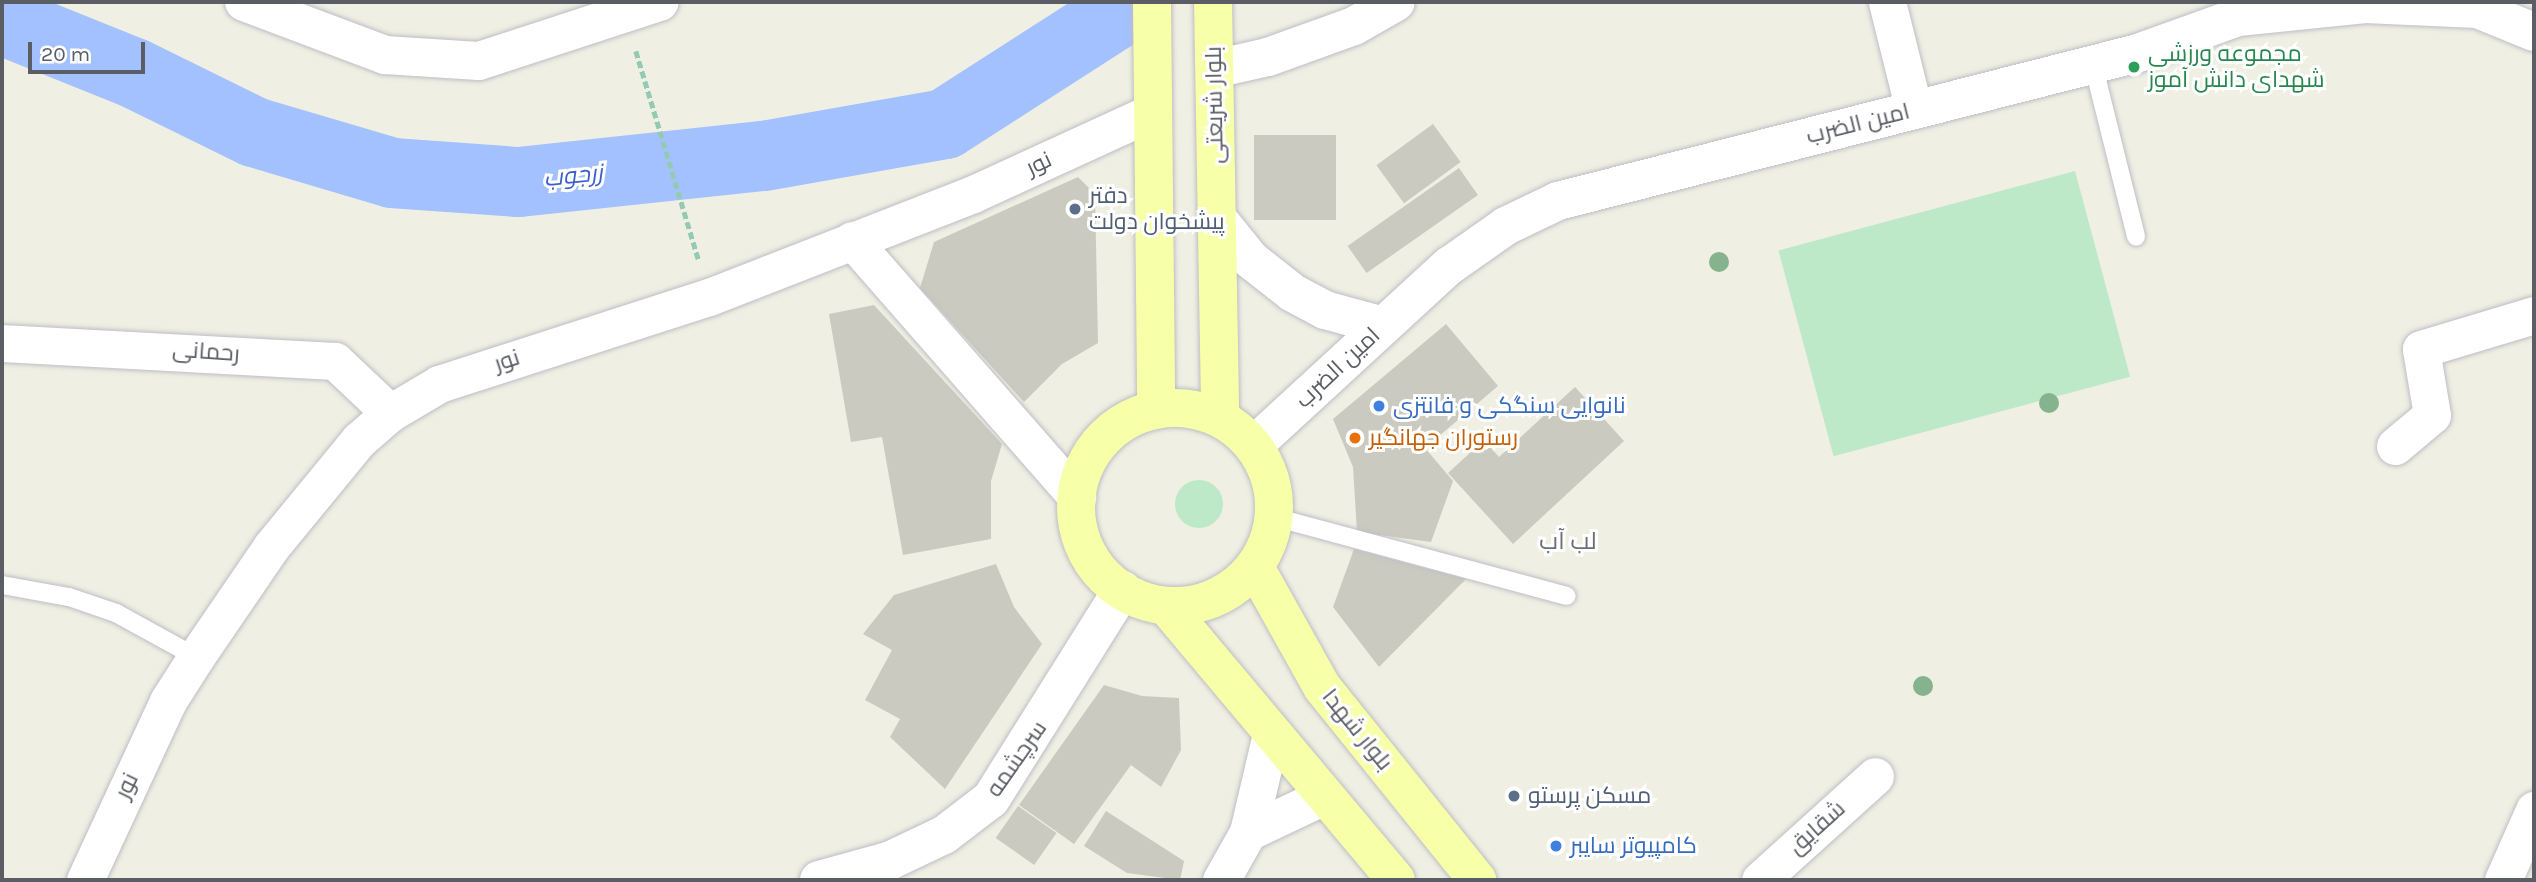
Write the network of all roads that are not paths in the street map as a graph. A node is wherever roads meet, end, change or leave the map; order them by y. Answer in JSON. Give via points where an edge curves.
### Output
{"nodes":[{"id":1,"x":244,"y":2,"type":"edge"},
{"id":2,"x":1153,"y":2,"type":"edge"},
{"id":3,"x":1213,"y":2,"type":"edge"},
{"id":4,"x":1396,"y":2,"type":"edge"},
{"id":5,"x":1887,"y":2,"type":"edge"},
{"id":6,"x":633,"y":14,"type":"edge"},
{"id":7,"x":2530,"y":24,"type":"edge"},
{"id":8,"x":1215,"y":55,"type":"junction"},
{"id":9,"x":2093,"y":64,"type":"junction"},
{"id":10,"x":1914,"y":110,"type":"junction"},
{"id":11,"x":1152,"y":112,"type":"junction"},
{"id":12,"x":1217,"y":218,"type":"junction"},
{"id":13,"x":2136,"y":237,"type":"dead end"},
{"id":14,"x":852,"y":240,"type":"junction"},
{"id":15,"x":2534,"y":315,"type":"edge"},
{"id":16,"x":1383,"y":326,"type":"junction"},
{"id":17,"x":2,"y":343,"type":"edge"},
{"id":18,"x":1156,"y":409,"type":"junction"},
{"id":19,"x":390,"y":413,"type":"junction"},
{"id":20,"x":1220,"y":418,"type":"junction"},
{"id":21,"x":1254,"y":445,"type":"junction"},
{"id":22,"x":2395,"y":446,"type":"dead end"},
{"id":23,"x":1077,"y":497,"type":"junction"},
{"id":24,"x":1275,"y":517,"type":"junction"},
{"id":25,"x":1255,"y":567,"type":"junction"},
{"id":26,"x":2,"y":585,"type":"edge"},
{"id":27,"x":1122,"y":590,"type":"junction"},
{"id":28,"x":1567,"y":596,"type":"dead end"},
{"id":29,"x":1167,"y":607,"type":"junction"},
{"id":30,"x":196,"y":657,"type":"junction"},
{"id":31,"x":1271,"y":734,"type":"junction"},
{"id":32,"x":1875,"y":776,"type":"dead end"},
{"id":33,"x":1324,"y":796,"type":"junction"},
{"id":34,"x":2534,"y":810,"type":"edge"},
{"id":35,"x":1248,"y":832,"type":"junction"},
{"id":36,"x":85,"y":880,"type":"edge"},
{"id":37,"x":819,"y":880,"type":"edge"},
{"id":38,"x":1222,"y":880,"type":"edge"},
{"id":39,"x":1396,"y":880,"type":"edge"},
{"id":40,"x":1477,"y":880,"type":"edge"},
{"id":41,"x":1759,"y":880,"type":"edge"},
{"id":42,"x":2503,"y":880,"type":"edge"}],
"edges":[{"from":1,"to":6,"type":"main road","via":[[385,55],[427,60],[479,61]]},
{"from":2,"to":11,"type":"main road"},
{"from":3,"to":8,"type":"main road","name":"بلوار شریعتی"},
{"from":4,"to":8,"type":"main road","via":[[1354,26],[1268,57]]},
{"from":5,"to":10,"type":"street"},
{"from":7,"to":9,"type":"main road","name":"امین الضرب","via":[[2477,9],[2365,4],[2238,17]]},
{"from":8,"to":12,"type":"main road","name":"بلوار شریعتی"},
{"from":9,"to":10,"type":"main road","name":"امین الضرب"},
{"from":9,"to":13,"type":"lane"},
{"from":10,"to":16,"type":"main road","name":"امین الضرب","via":[[1558,201],[1506,226],[1450,265]]},
{"from":11,"to":14,"type":"street","name":"نور","via":[[973,194]]},
{"from":11,"to":18,"type":"main road"},
{"from":12,"to":16,"type":"main road","via":[[1251,260],[1293,293],[1325,310]]},
{"from":12,"to":20,"type":"main road","name":"بلوار شریعتی"},
{"from":14,"to":19,"type":"street","name":"نور","via":[[709,297],[450,380]]},
{"from":14,"to":23,"type":"street"},
{"from":15,"to":22,"type":"street","via":[[2421,349],[2432,415]]},
{"from":16,"to":21,"type":"main road","name":"امین الضرب"},
{"from":17,"to":19,"type":"street","name":"رحمانی","via":[[335,361]]},
{"from":18,"to":20,"type":"main road","via":[[1178,407]]},
{"from":18,"to":23,"type":"main road","via":[[1126,421],[1102,440],[1085,467]]},
{"from":19,"to":30,"type":"street","name":"نور","via":[[359,440],[271,547]]},
{"from":20,"to":21,"type":"main road"},
{"from":21,"to":24,"type":"main road","via":[[1271,479]]},
{"from":23,"to":27,"type":"main road","via":[[1079,528],[1089,557]]},
{"from":24,"to":25,"type":"main road"},
{"from":24,"to":28,"type":"lane"},
{"from":25,"to":29,"type":"main road","via":[[1231,590],[1200,604]]},
{"from":25,"to":40,"type":"main road","name":"بلوار شهدا","via":[[1321,687]]},
{"from":26,"to":30,"type":"lane","via":[[69,597],[116,613]]},
{"from":27,"to":29,"type":"main road"},
{"from":27,"to":37,"type":"main road","name":"سرچشمه","via":[[991,799],[944,835],[891,860]]},
{"from":29,"to":31,"type":"main road"},
{"from":30,"to":36,"type":"street","name":"نور","via":[[169,701]]},
{"from":31,"to":33,"type":"main road"},
{"from":31,"to":35,"type":"street"},
{"from":32,"to":41,"type":"street","name":"شقایق"},
{"from":33,"to":35,"type":"street"},
{"from":33,"to":39,"type":"main road"},
{"from":34,"to":42,"type":"street"},
{"from":35,"to":38,"type":"street"}]}
